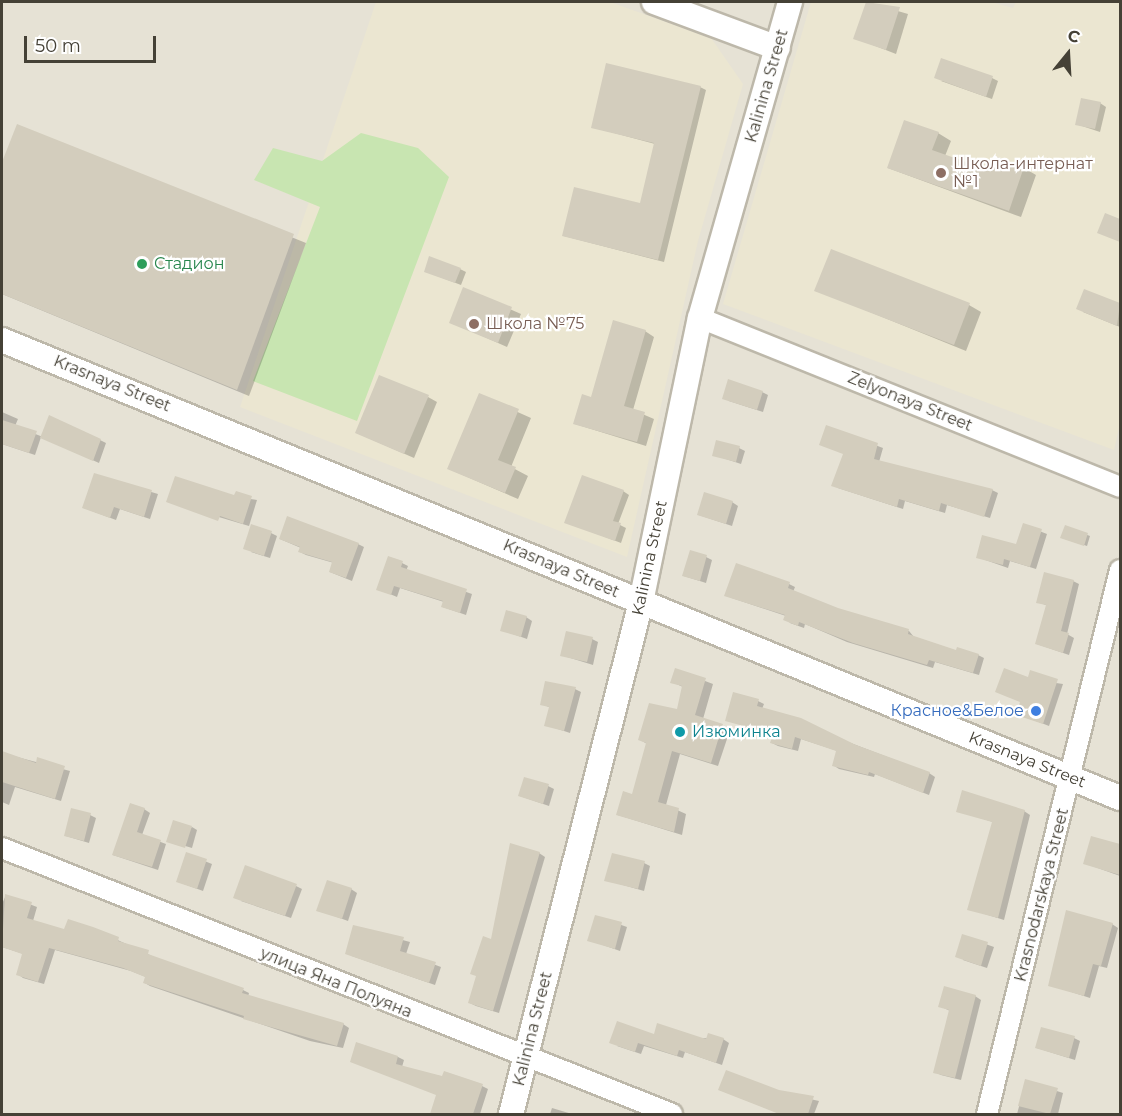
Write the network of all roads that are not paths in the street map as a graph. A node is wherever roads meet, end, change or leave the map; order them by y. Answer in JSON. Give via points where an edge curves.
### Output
{"nodes":[{"id":1,"x":654,"y":2,"type":"edge"},
{"id":2,"x":790,"y":2,"type":"edge"},
{"id":3,"x":778,"y":48,"type":"junction"},
{"id":4,"x":700,"y":318,"type":"junction"},
{"id":5,"x":2,"y":340,"type":"edge"},
{"id":6,"x":1120,"y":487,"type":"edge"},
{"id":7,"x":1120,"y":570,"type":"edge"},
{"id":8,"x":641,"y":602,"type":"junction"},
{"id":9,"x":1071,"y":779,"type":"junction"},
{"id":10,"x":1120,"y":798,"type":"edge"},
{"id":11,"x":2,"y":848,"type":"edge"},
{"id":12,"x":526,"y":1059,"type":"junction"},
{"id":13,"x":511,"y":1114,"type":"edge"},
{"id":14,"x":672,"y":1114,"type":"edge"},
{"id":15,"x":987,"y":1114,"type":"edge"}],
"edges":[{"from":1,"to":3,"type":"street"},
{"from":2,"to":3,"type":"street","name":"Kalinina Street"},
{"from":3,"to":4,"type":"street","name":"Kalinina Street"},
{"from":4,"to":6,"type":"street","name":"Zelyonaya Street"},
{"from":4,"to":8,"type":"street","name":"Kalinina Street"},
{"from":5,"to":8,"type":"street","name":"Krasnaya Street"},
{"from":7,"to":9,"type":"street","name":"Krasnodarskaya Street"},
{"from":8,"to":9,"type":"street","name":"Krasnaya Street"},
{"from":8,"to":12,"type":"street","name":"Kalinina Street"},
{"from":9,"to":10,"type":"street","name":"Krasnaya Street"},
{"from":9,"to":15,"type":"street","name":"Krasnodarskaya Street"},
{"from":11,"to":12,"type":"street","name":"улица Яна Полуяна"},
{"from":12,"to":13,"type":"street","name":"Kalinina Street"},
{"from":12,"to":14,"type":"street","name":"улица Яна Полуяна"}]}
